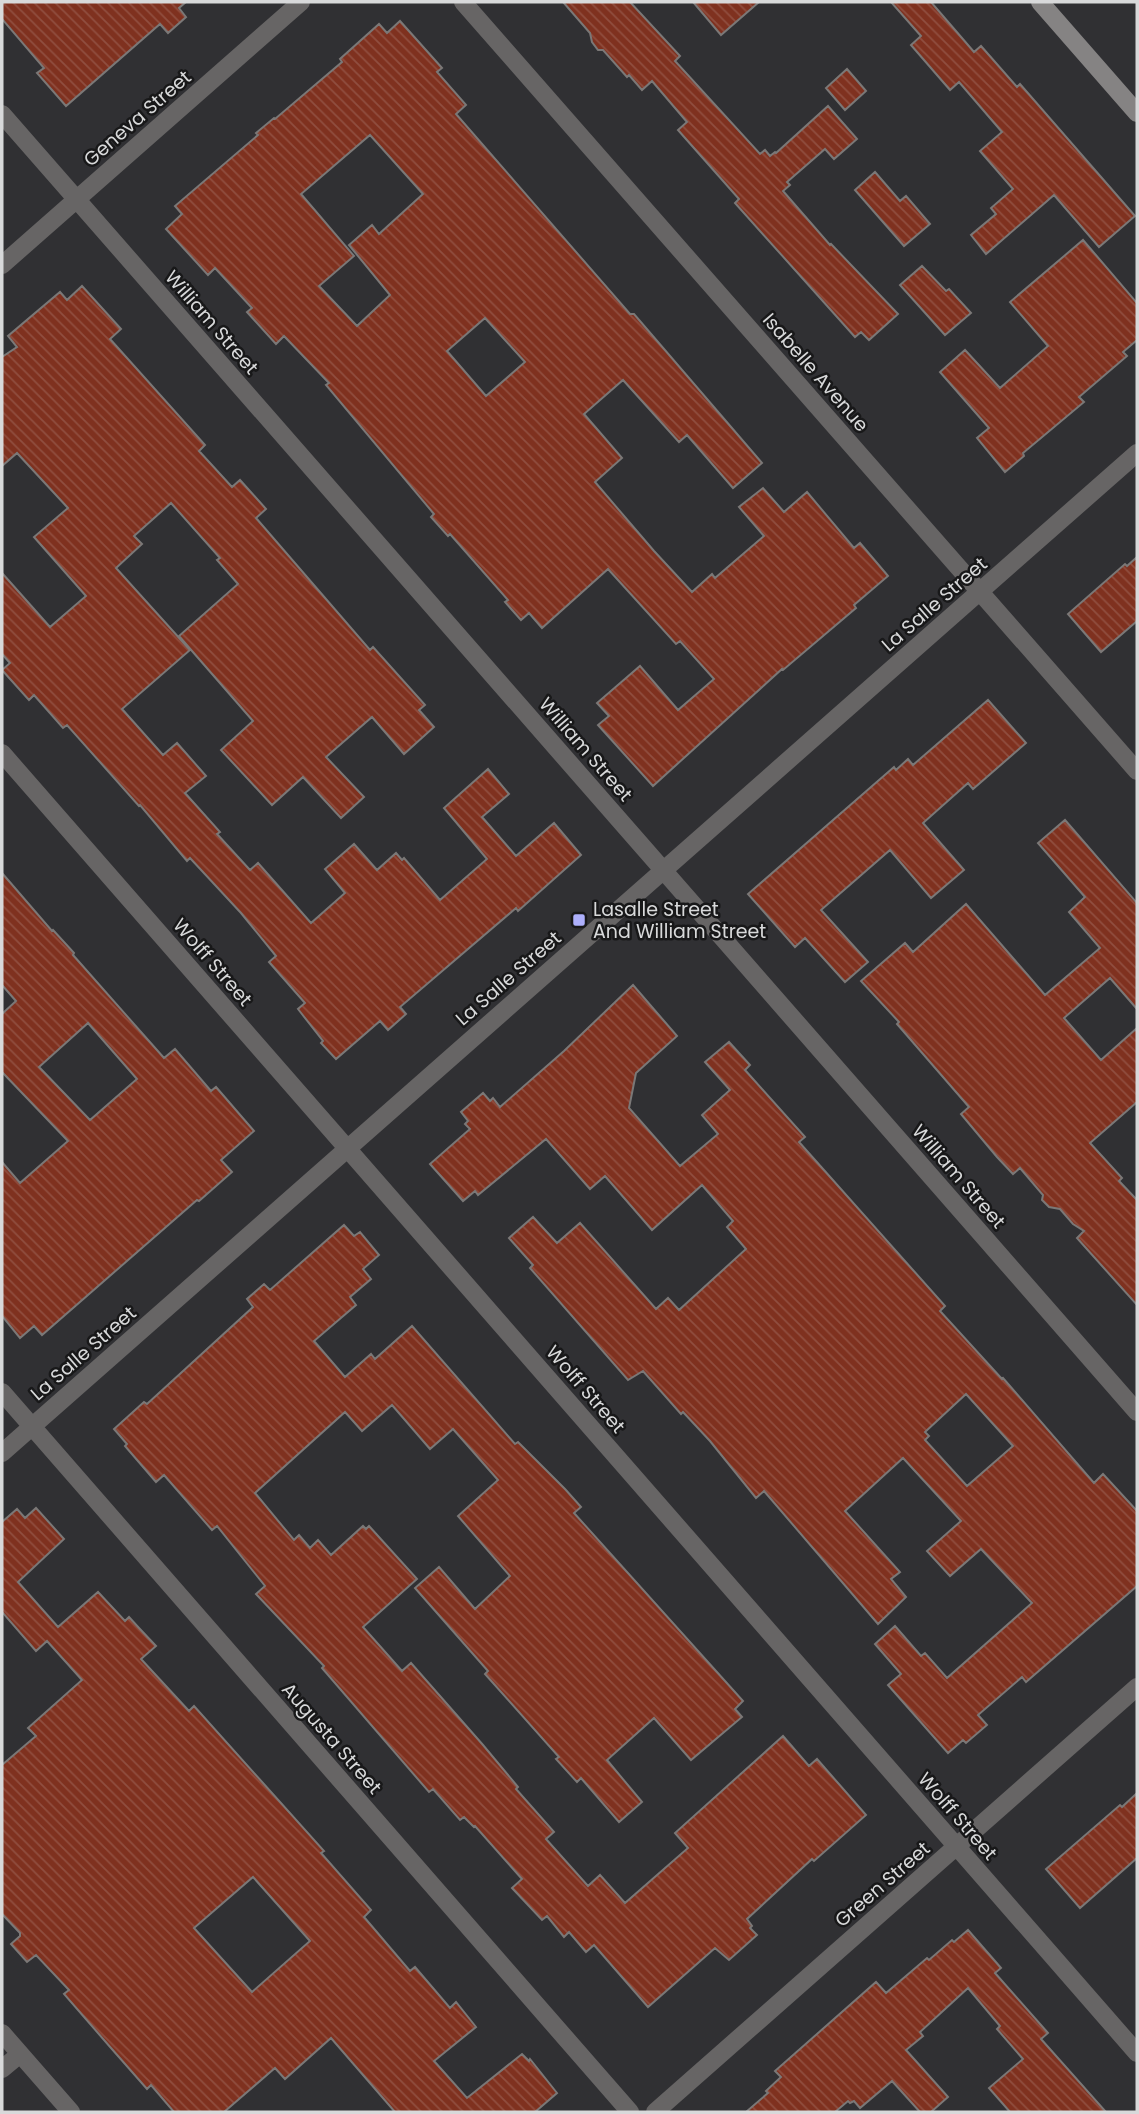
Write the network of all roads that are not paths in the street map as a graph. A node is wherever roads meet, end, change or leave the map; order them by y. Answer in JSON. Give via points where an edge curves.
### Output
{"nodes":[{"id":1,"x":301,"y":2,"type":"edge"},
{"id":2,"x":463,"y":2,"type":"edge"},
{"id":3,"x":1040,"y":2,"type":"edge"},
{"id":4,"x":1137,"y":113,"type":"edge"},
{"id":5,"x":2,"y":114,"type":"edge"},
{"id":6,"x":76,"y":199,"type":"junction"},
{"id":7,"x":2,"y":265,"type":"edge"},
{"id":8,"x":1137,"y":453,"type":"edge"},
{"id":9,"x":980,"y":591,"type":"junction"},
{"id":10,"x":2,"y":753,"type":"edge"},
{"id":11,"x":1137,"y":771,"type":"edge"},
{"id":12,"x":664,"y":869,"type":"junction"},
{"id":13,"x":348,"y":1148,"type":"junction"},
{"id":14,"x":2,"y":1392,"type":"edge"},
{"id":15,"x":1137,"y":1412,"type":"edge"},
{"id":16,"x":32,"y":1426,"type":"junction"},
{"id":17,"x":2,"y":1452,"type":"edge"},
{"id":18,"x":1137,"y":1688,"type":"edge"},
{"id":19,"x":957,"y":1846,"type":"junction"},
{"id":20,"x":2,"y":2033,"type":"edge"},
{"id":21,"x":1137,"y":2053,"type":"edge"},
{"id":22,"x":20,"y":2054,"type":"junction"},
{"id":23,"x":2,"y":2070,"type":"edge"},
{"id":24,"x":71,"y":2112,"type":"edge"},
{"id":25,"x":630,"y":2112,"type":"edge"},
{"id":26,"x":655,"y":2112,"type":"edge"}],
"edges":[{"from":1,"to":6,"type":"street","name":"Geneva Street"},
{"from":2,"to":9,"type":"street","name":"Isabelle Avenue"},
{"from":3,"to":4,"type":"street"},
{"from":5,"to":6,"type":"street","name":"William Street"},
{"from":6,"to":7,"type":"street","name":"Geneva Street"},
{"from":6,"to":12,"type":"street","name":"William Street"},
{"from":8,"to":9,"type":"street","name":"La Salle Street"},
{"from":9,"to":11,"type":"street","name":"Isabelle Avenue"},
{"from":9,"to":12,"type":"street","name":"La Salle Street"},
{"from":10,"to":13,"type":"street","name":"Wolff Street"},
{"from":12,"to":13,"type":"street","name":"La Salle Street"},
{"from":12,"to":15,"type":"street","name":"William Street"},
{"from":13,"to":16,"type":"street","name":"La Salle Street"},
{"from":13,"to":19,"type":"street","name":"Wolff Street"},
{"from":14,"to":16,"type":"street","name":"Augusta Street"},
{"from":16,"to":17,"type":"street","name":"La Salle Street"},
{"from":16,"to":25,"type":"street","name":"Augusta Street"},
{"from":18,"to":19,"type":"street","name":"Green Street"},
{"from":19,"to":21,"type":"street","name":"Wolff Street"},
{"from":19,"to":26,"type":"street","name":"Green Street"},
{"from":20,"to":22,"type":"street"},
{"from":22,"to":23,"type":"street"},
{"from":22,"to":24,"type":"street"}]}
